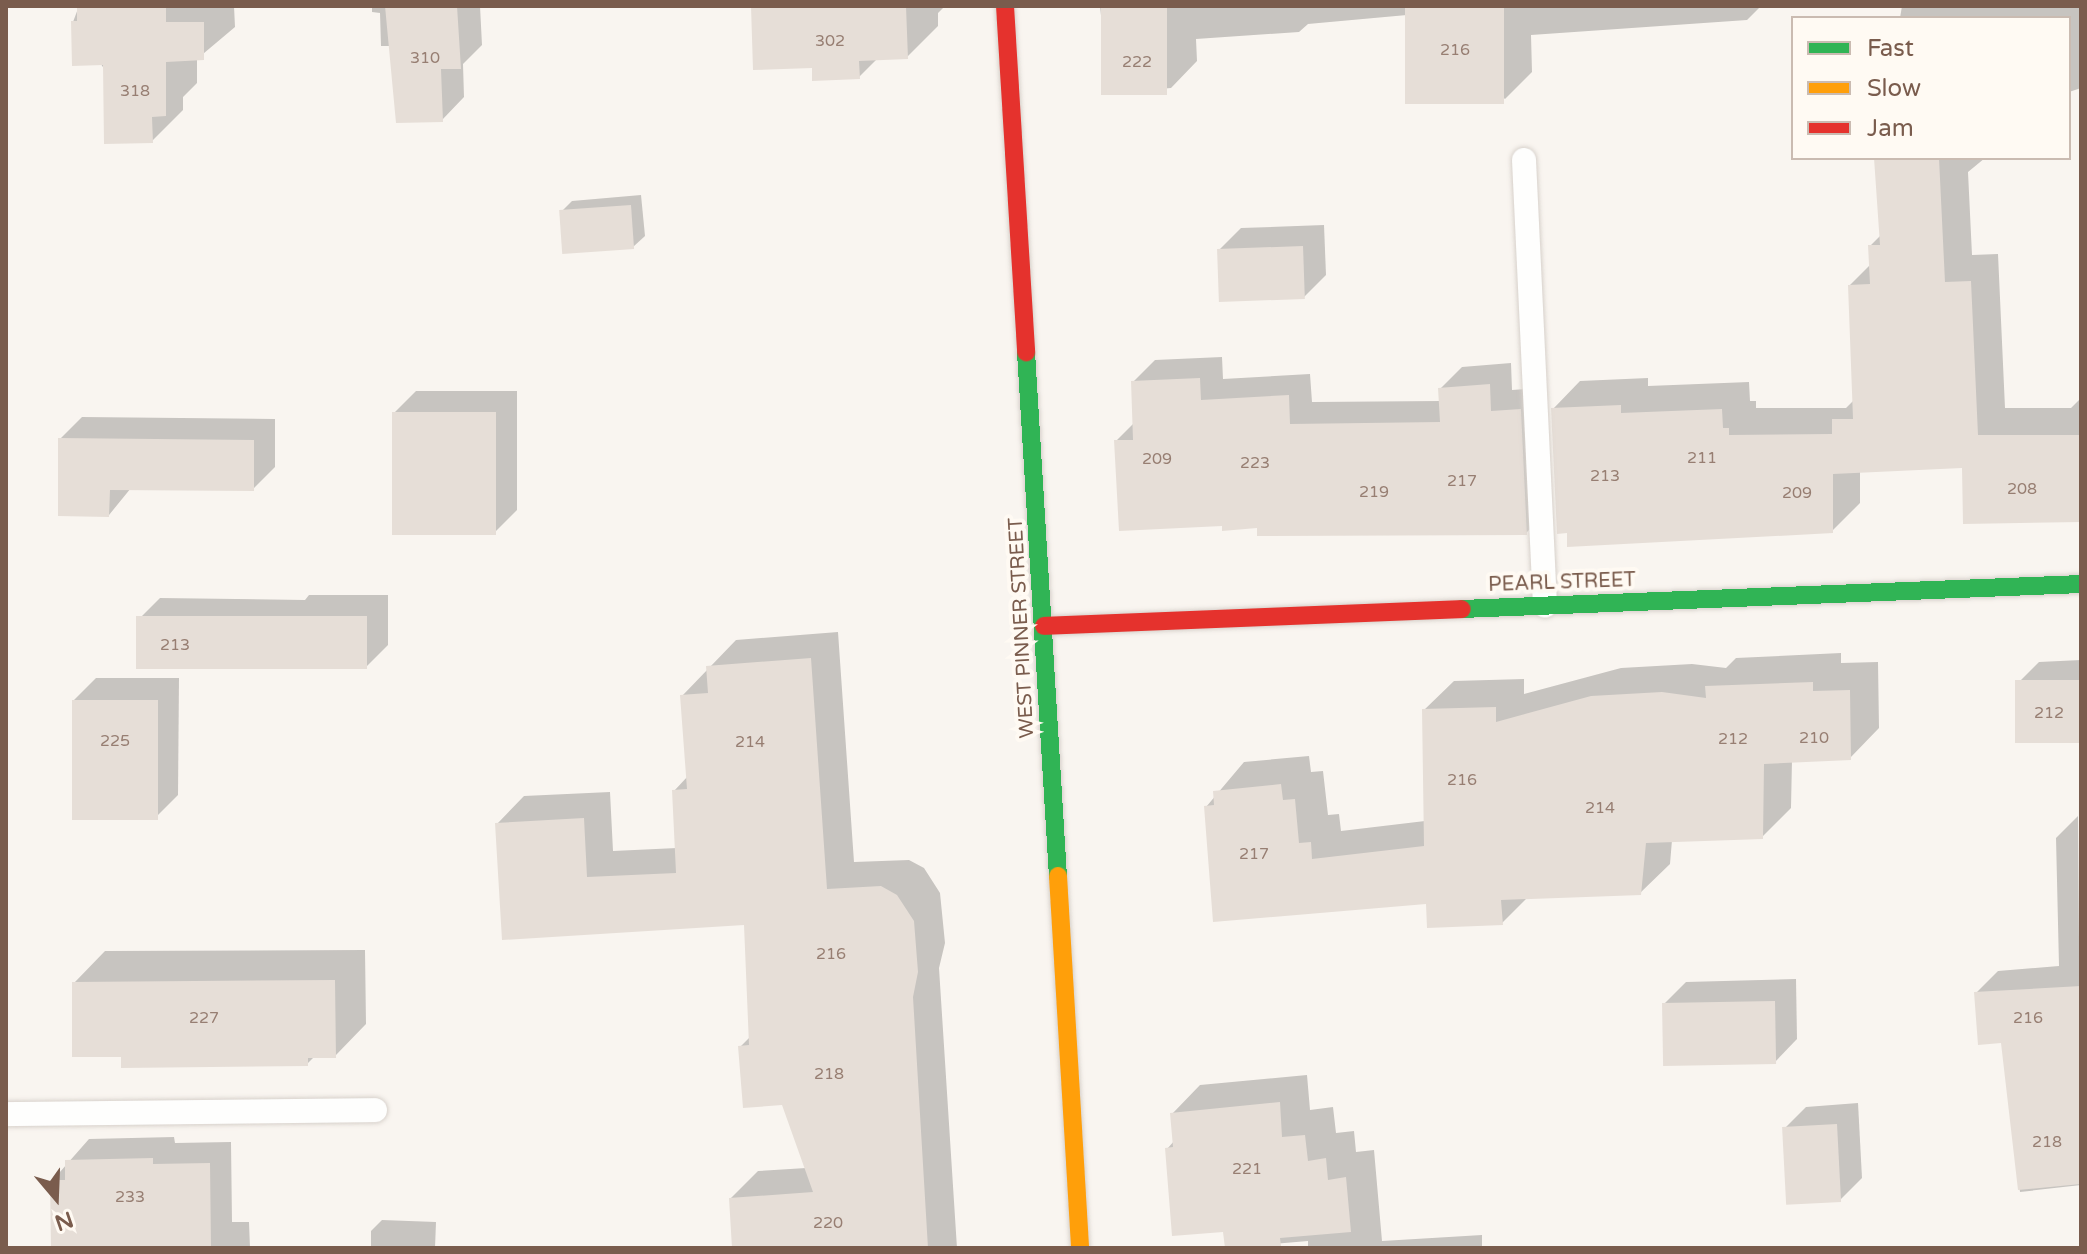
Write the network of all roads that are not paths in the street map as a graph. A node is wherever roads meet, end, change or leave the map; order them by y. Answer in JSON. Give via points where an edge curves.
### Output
{"nodes":[{"id":1,"x":1005,"y":6,"type":"edge"},
{"id":2,"x":1524,"y":160,"type":"dead end"},
{"id":3,"x":2081,"y":584,"type":"edge"},
{"id":4,"x":1545,"y":606,"type":"junction"},
{"id":5,"x":1044,"y":626,"type":"junction"},
{"id":6,"x":375,"y":1110,"type":"dead end"},
{"id":7,"x":6,"y":1114,"type":"edge"},
{"id":8,"x":1080,"y":1248,"type":"edge"}],
"edges":[{"from":1,"to":5,"type":"main road","name":"WEST PINNER STREET"},
{"from":2,"to":4,"type":"lane"},
{"from":3,"to":4,"type":"main road","name":"PEARL STREET"},
{"from":4,"to":5,"type":"main road","name":"PEARL STREET"},
{"from":5,"to":8,"type":"main road","name":"WEST PINNER STREET"},
{"from":6,"to":7,"type":"lane"}]}
